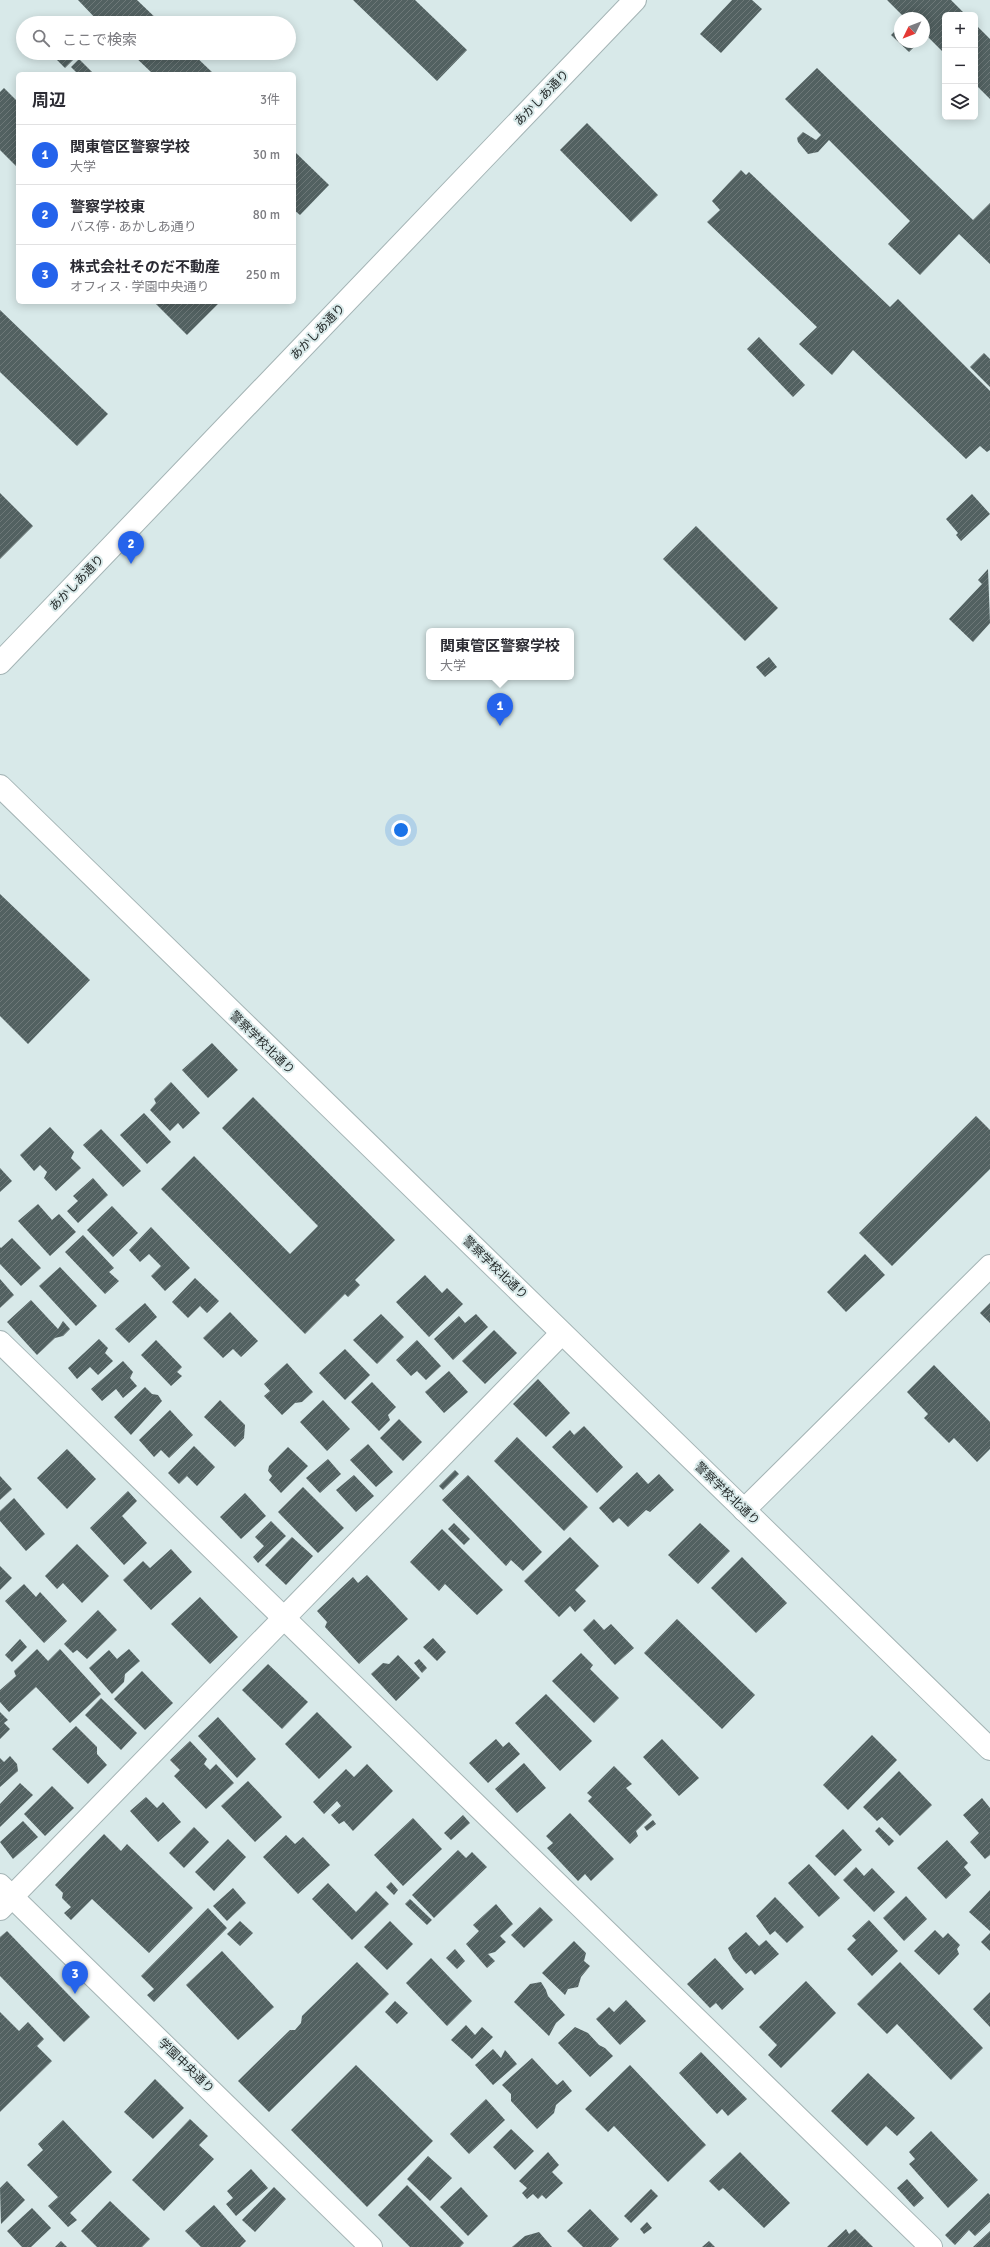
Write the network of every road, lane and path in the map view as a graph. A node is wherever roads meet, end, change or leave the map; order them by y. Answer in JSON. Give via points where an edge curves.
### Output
{"nodes":[{"id":1,"x":635,"y":0,"type":"edge"},
{"id":2,"x":0,"y":663,"type":"edge"},
{"id":3,"x":0,"y":786,"type":"edge"},
{"id":4,"x":990,"y":1266,"type":"edge"},
{"id":5,"x":562,"y":1333,"type":"junction"},
{"id":6,"x":0,"y":1342,"type":"edge"},
{"id":7,"x":744,"y":1510,"type":"junction"},
{"id":8,"x":284,"y":1618,"type":"junction"},
{"id":9,"x":990,"y":1749,"type":"edge"},
{"id":10,"x":4,"y":1897,"type":"edge"},
{"id":11,"x":371,"y":2247,"type":"edge"},
{"id":12,"x":931,"y":2247,"type":"edge"}],
"edges":[{"from":1,"to":2,"type":"street","name":"あかしあ通り"},
{"from":3,"to":5,"type":"street","name":"警察学校北通り"},
{"from":4,"to":7,"type":"street"},
{"from":5,"to":7,"type":"street","name":"警察学校北通り"},
{"from":5,"to":8,"type":"street"},
{"from":6,"to":8,"type":"street"},
{"from":7,"to":9,"type":"street","name":"警察学校北通り"},
{"from":8,"to":10,"type":"street"},
{"from":8,"to":12,"type":"street"},
{"from":10,"to":11,"type":"street","name":"学園中央通り"}]}
